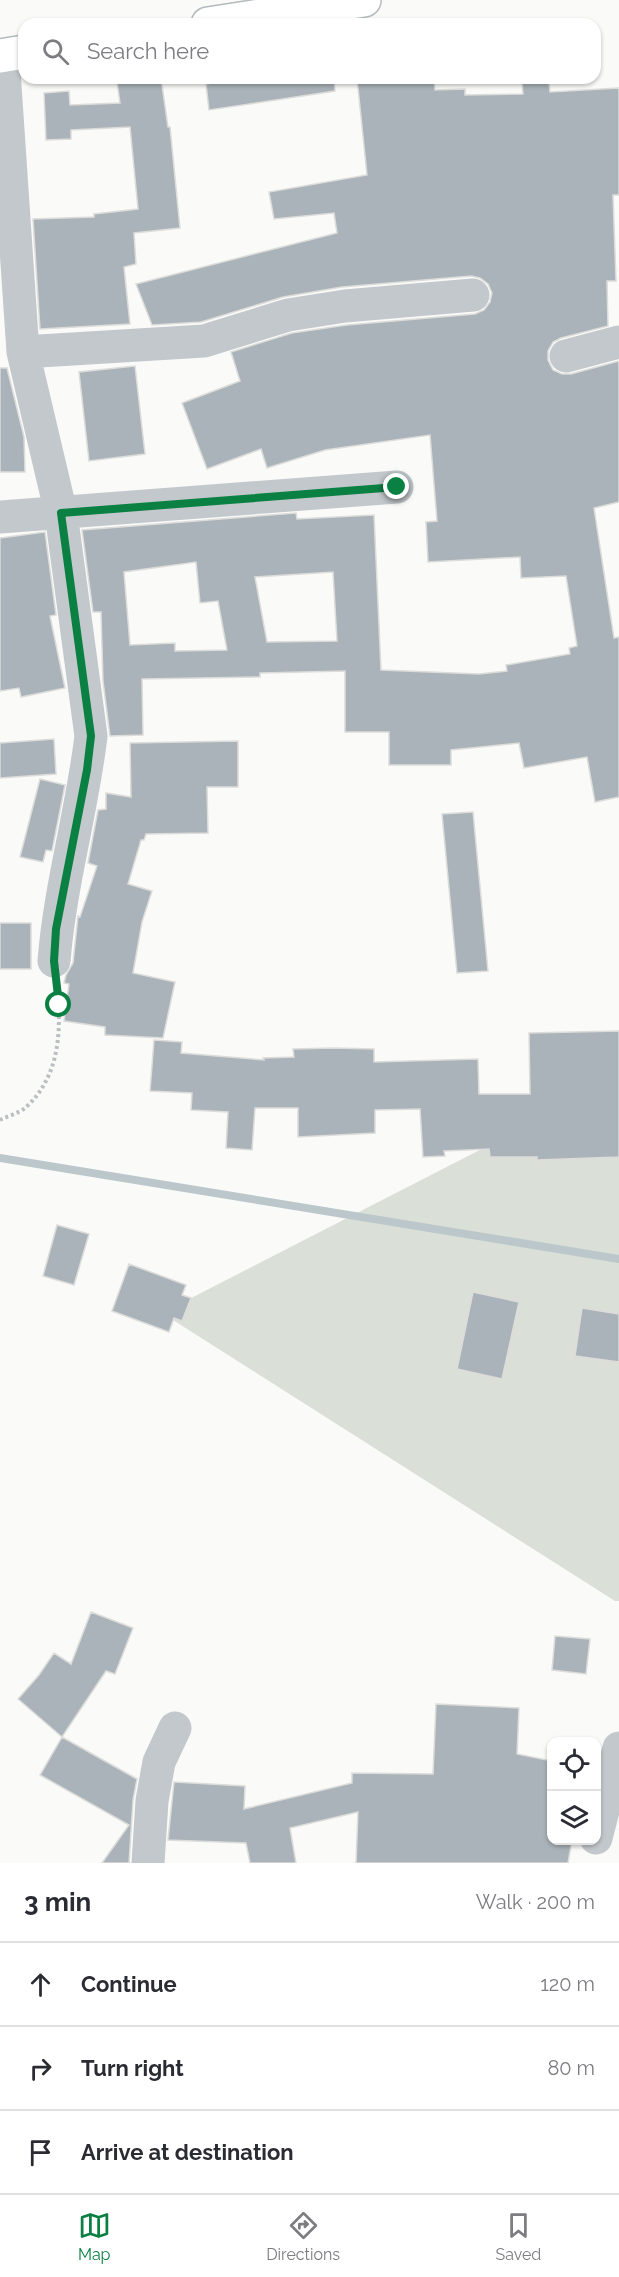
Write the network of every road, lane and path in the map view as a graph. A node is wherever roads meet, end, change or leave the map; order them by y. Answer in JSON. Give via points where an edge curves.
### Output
{"nodes":[{"id":1,"x":364,"y":0,"type":"edge"},
{"id":2,"x":247,"y":18,"type":"edge"},
{"id":3,"x":9,"y":55,"type":"edge"},
{"id":4,"x":473,"y":295,"type":"dead end"},
{"id":5,"x":619,"y":342,"type":"edge"},
{"id":6,"x":23,"y":352,"type":"junction"},
{"id":7,"x":566,"y":356,"type":"dead end"},
{"id":8,"x":397,"y":487,"type":"dead end"},
{"id":9,"x":61,"y":513,"type":"junction"},
{"id":10,"x":0,"y":517,"type":"edge"},
{"id":11,"x":54,"y":961,"type":"joint"},
{"id":12,"x":0,"y":1120,"type":"edge"},
{"id":13,"x":176,"y":1728,"type":"dead end"},
{"id":14,"x":619,"y":1748,"type":"edge"},
{"id":15,"x":601,"y":1819,"type":"edge"},
{"id":16,"x":594,"y":1845,"type":"edge"},
{"id":17,"x":148,"y":1863,"type":"edge"},
{"id":18,"x":590,"y":1863,"type":"edge"}],
"edges":[{"from":1,"to":2,"type":"main road"},
{"from":3,"to":6,"type":"street"},
{"from":4,"to":6,"type":"street","via":[[288,315],[204,341]]},
{"from":5,"to":7,"type":"street"},
{"from":6,"to":9,"type":"street"},
{"from":8,"to":9,"type":"street"},
{"from":9,"to":10,"type":"street"},
{"from":9,"to":11,"type":"street","via":[[91,736],[56,929]]},
{"from":11,"to":12,"type":"path","via":[[59,1005],[57,1051],[47,1080],[24,1109]]},
{"from":13,"to":17,"type":"street","via":[[159,1762]]},
{"from":14,"to":15,"type":"street"},
{"from":16,"to":18,"type":"street"}]}
